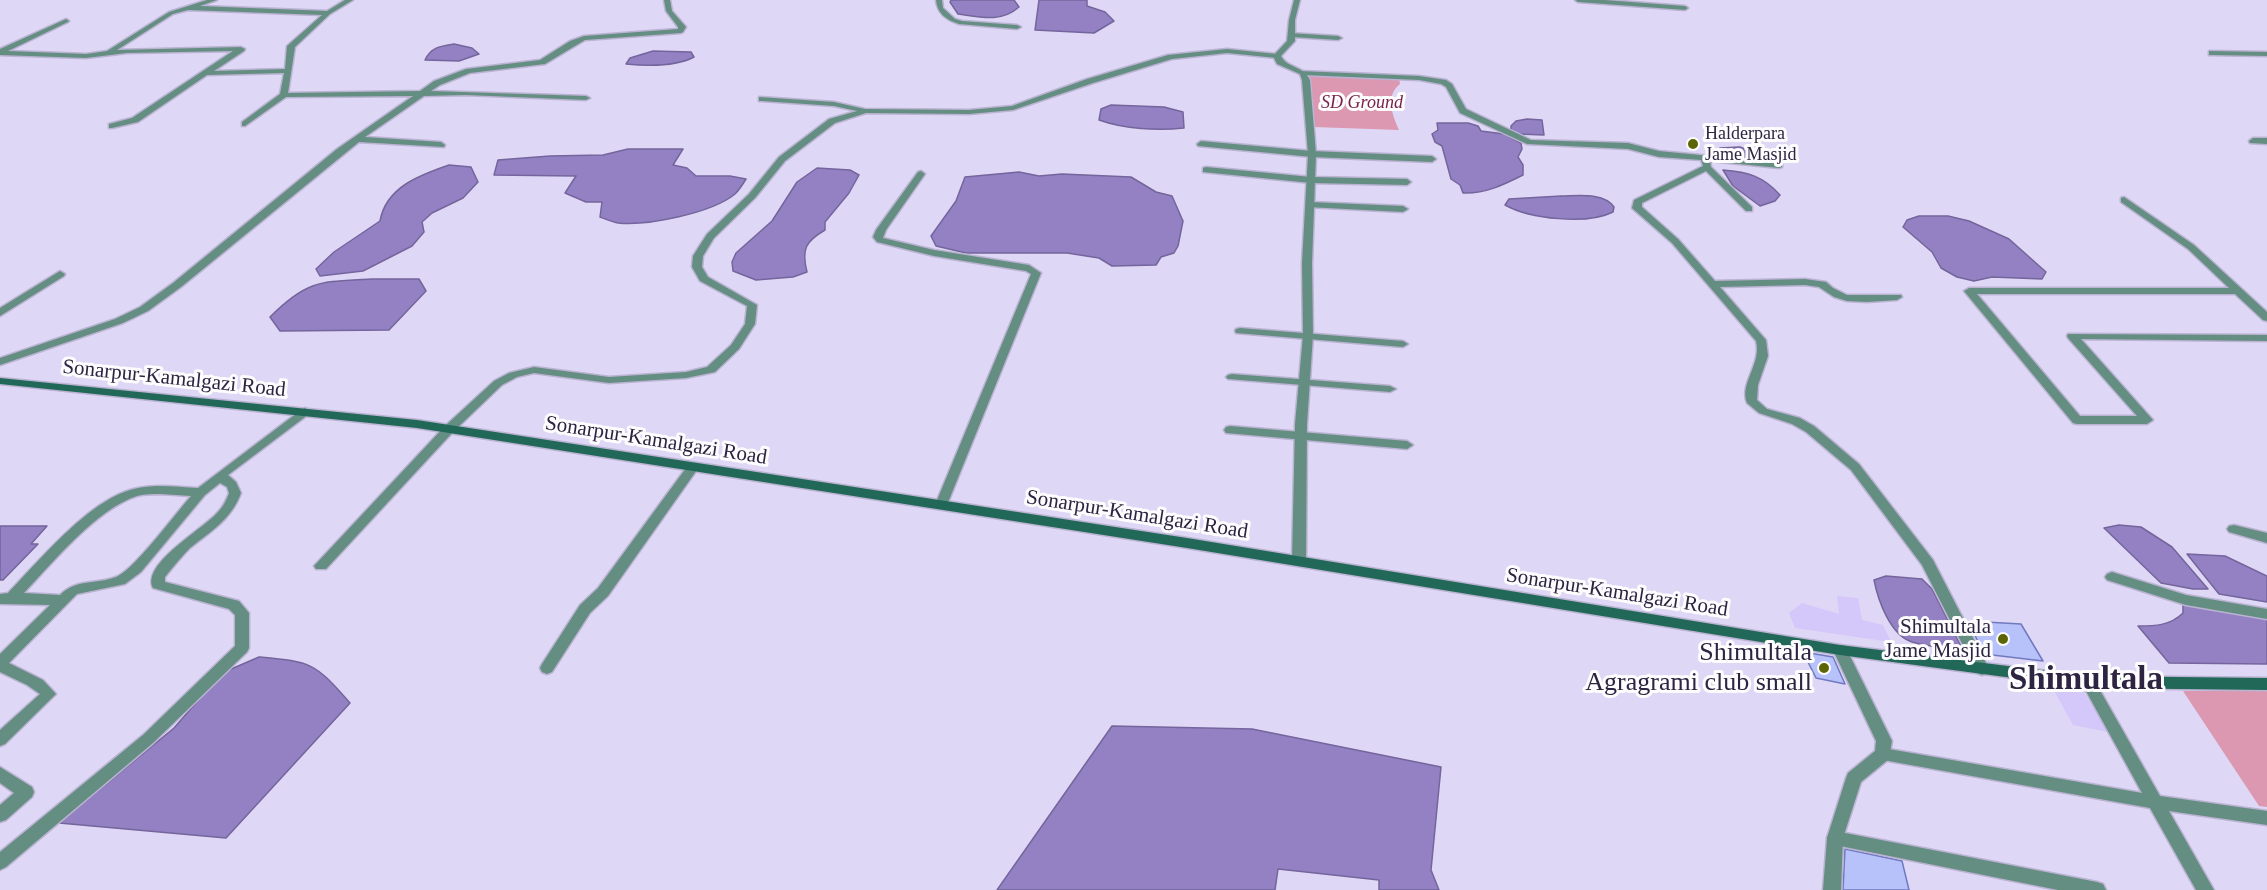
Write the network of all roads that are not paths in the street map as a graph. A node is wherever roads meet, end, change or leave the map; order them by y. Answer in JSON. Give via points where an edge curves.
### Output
{"nodes":[{"id":1,"x":214,"y":0,"type":"edge"},
{"id":2,"x":351,"y":0,"type":"edge"},
{"id":3,"x":667,"y":0,"type":"edge"},
{"id":4,"x":939,"y":0,"type":"edge"},
{"id":5,"x":1296,"y":0,"type":"edge"},
{"id":6,"x":1578,"y":0,"type":"edge"},
{"id":7,"x":186,"y":8,"type":"junction"},
{"id":8,"x":1685,"y":8,"type":"dead end"},
{"id":9,"x":328,"y":13,"type":"junction"},
{"id":10,"x":66,"y":21,"type":"dead end"},
{"id":11,"x":1017,"y":27,"type":"dead end"},
{"id":12,"x":1292,"y":35,"type":"junction"},
{"id":13,"x":1338,"y":38,"type":"dead end"},
{"id":14,"x":0,"y":52,"type":"edge"},
{"id":15,"x":107,"y":53,"type":"junction"},
{"id":16,"x":2212,"y":53,"type":"dead end"},
{"id":17,"x":2267,"y":54,"type":"edge"},
{"id":18,"x":1277,"y":56,"type":"junction"},
{"id":19,"x":288,"y":71,"type":"junction"},
{"id":20,"x":204,"y":73,"type":"junction"},
{"id":21,"x":1303,"y":73,"type":"junction"},
{"id":22,"x":419,"y":94,"type":"junction"},
{"id":23,"x":284,"y":95,"type":"junction"},
{"id":24,"x":586,"y":98,"type":"dead end"},
{"id":25,"x":762,"y":99,"type":"dead end"},
{"id":26,"x":866,"y":111,"type":"junction"},
{"id":27,"x":244,"y":124,"type":"dead end"},
{"id":28,"x":112,"y":126,"type":"dead end"},
{"id":29,"x":357,"y":139,"type":"junction"},
{"id":30,"x":2253,"y":141,"type":"dead end"},
{"id":31,"x":2267,"y":141,"type":"edge"},
{"id":32,"x":1201,"y":144,"type":"dead end"},
{"id":33,"x":441,"y":145,"type":"dead end"},
{"id":34,"x":1312,"y":154,"type":"junction"},
{"id":35,"x":1432,"y":159,"type":"dead end"},
{"id":36,"x":1705,"y":163,"type":"junction"},
{"id":37,"x":1779,"y":165,"type":"dead end"},
{"id":38,"x":1206,"y":170,"type":"dead end"},
{"id":39,"x":921,"y":174,"type":"dead end"},
{"id":40,"x":1311,"y":180,"type":"junction"},
{"id":41,"x":1407,"y":182,"type":"dead end"},
{"id":42,"x":2124,"y":200,"type":"dead end"},
{"id":43,"x":1310,"y":205,"type":"junction"},
{"id":44,"x":1403,"y":209,"type":"dead end"},
{"id":45,"x":1749,"y":209,"type":"dead end"},
{"id":46,"x":60,"y":274,"type":"dead end"},
{"id":47,"x":1712,"y":284,"type":"junction"},
{"id":48,"x":2239,"y":291,"type":"junction"},
{"id":49,"x":1897,"y":297,"type":"dead end"},
{"id":50,"x":0,"y":313,"type":"edge"},
{"id":51,"x":2267,"y":318,"type":"edge"},
{"id":52,"x":1240,"y":331,"type":"dead end"},
{"id":53,"x":1307,"y":337,"type":"junction"},
{"id":54,"x":2267,"y":338,"type":"edge"},
{"id":55,"x":1403,"y":344,"type":"dead end"},
{"id":56,"x":0,"y":362,"type":"edge"},
{"id":57,"x":1232,"y":377,"type":"dead end"},
{"id":58,"x":0,"y":381,"type":"edge"},
{"id":59,"x":1304,"y":382,"type":"junction"},
{"id":60,"x":1390,"y":389,"type":"dead end"},
{"id":61,"x":304,"y":412,"type":"junction"},
{"id":62,"x":449,"y":429,"type":"junction"},
{"id":63,"x":1230,"y":430,"type":"dead end"},
{"id":64,"x":1301,"y":436,"type":"junction"},
{"id":65,"x":1407,"y":445,"type":"dead end"},
{"id":66,"x":693,"y":466,"type":"junction"},
{"id":67,"x":222,"y":474,"type":"junction"},
{"id":68,"x":201,"y":492,"type":"junction"},
{"id":69,"x":941,"y":505,"type":"junction"},
{"id":70,"x":2235,"y":529,"type":"dead end"},
{"id":71,"x":2267,"y":538,"type":"edge"},
{"id":72,"x":1299,"y":561,"type":"junction"},
{"id":73,"x":321,"y":566,"type":"dead end"},
{"id":74,"x":2112,"y":577,"type":"dead end"},
{"id":75,"x":6,"y":599,"type":"edge"},
{"id":76,"x":63,"y":600,"type":"junction"},
{"id":77,"x":2267,"y":614,"type":"edge"},
{"id":78,"x":1840,"y":650,"type":"junction"},
{"id":79,"x":0,"y":663,"type":"edge"},
{"id":80,"x":548,"y":668,"type":"dead end"},
{"id":81,"x":1982,"y":669,"type":"junction"},
{"id":82,"x":2088,"y":682,"type":"junction"},
{"id":83,"x":2267,"y":684,"type":"edge"},
{"id":84,"x":0,"y":741,"type":"edge"},
{"id":85,"x":1883,"y":754,"type":"junction"},
{"id":86,"x":0,"y":774,"type":"edge"},
{"id":87,"x":2156,"y":802,"type":"junction"},
{"id":88,"x":0,"y":816,"type":"edge"},
{"id":89,"x":2267,"y":818,"type":"edge"},
{"id":90,"x":1835,"y":838,"type":"junction"},
{"id":91,"x":0,"y":862,"type":"edge"},
{"id":92,"x":2033,"y":884,"type":"edge"},
{"id":93,"x":1832,"y":890,"type":"edge"},
{"id":94,"x":2097,"y":890,"type":"edge"},
{"id":95,"x":2205,"y":890,"type":"edge"}],
"edges":[{"from":1,"to":7,"type":"street"},
{"from":2,"to":9,"type":"street"},
{"from":3,"to":22,"type":"street","via":[[681,31],[575,40],[542,62],[459,74]]},
{"from":4,"to":11,"type":"street","via":[[940,9],[961,23]]},
{"from":5,"to":12,"type":"street"},
{"from":6,"to":8,"type":"street"},
{"from":7,"to":9,"type":"street"},
{"from":7,"to":15,"type":"street","via":[[162,18]]},
{"from":9,"to":19,"type":"street","via":[[291,46]]},
{"from":10,"to":14,"type":"street"},
{"from":12,"to":13,"type":"street"},
{"from":12,"to":18,"type":"street"},
{"from":14,"to":15,"type":"street","via":[[56,57]]},
{"from":15,"to":20,"type":"street","via":[[241,49]]},
{"from":16,"to":17,"type":"street"},
{"from":18,"to":21,"type":"street","via":[[1280,62]]},
{"from":18,"to":26,"type":"street","via":[[1227,51],[1171,57],[1013,108],[969,112]]},
{"from":19,"to":20,"type":"street"},
{"from":19,"to":23,"type":"street"},
{"from":20,"to":28,"type":"street","via":[[135,120]]},
{"from":21,"to":34,"type":"street"},
{"from":21,"to":36,"type":"street","via":[[1433,79],[1449,86],[1463,111],[1530,142],[1628,146]]},
{"from":22,"to":23,"type":"street"},
{"from":22,"to":24,"type":"street"},
{"from":22,"to":29,"type":"street"},
{"from":23,"to":27,"type":"street"},
{"from":25,"to":26,"type":"street","via":[[834,104]]},
{"from":26,"to":62,"type":"street","via":[[832,121],[782,159],[752,196],[710,236],[698,256],[697,267],[704,279],[752,305],[750,324],[735,347],[711,370],[609,380],[534,370],[498,383]]},
{"from":29,"to":33,"type":"street"},
{"from":29,"to":56,"type":"street","via":[[144,309]]},
{"from":30,"to":31,"type":"street"},
{"from":32,"to":34,"type":"street"},
{"from":34,"to":35,"type":"street"},
{"from":34,"to":40,"type":"street"},
{"from":36,"to":37,"type":"street"},
{"from":36,"to":45,"type":"street"},
{"from":36,"to":47,"type":"street","via":[[1637,202],[1637,208],[1675,241]]},
{"from":38,"to":40,"type":"street"},
{"from":39,"to":69,"type":"street","via":[[880,230],[880,240],[1029,268],[1036,273]]},
{"from":40,"to":41,"type":"street"},
{"from":40,"to":43,"type":"street"},
{"from":42,"to":48,"type":"street","via":[[2191,247]]},
{"from":43,"to":44,"type":"street"},
{"from":43,"to":53,"type":"street"},
{"from":46,"to":50,"type":"street"},
{"from":47,"to":49,"type":"street","via":[[1805,282],[1822,285],[1837,297]]},
{"from":47,"to":81,"type":"street","via":[[1764,348],[1750,390],[1751,401],[1763,411],[1810,429],[1855,467],[1929,563]]},
{"from":48,"to":51,"type":"street"},
{"from":48,"to":54,"type":"street","via":[[1970,291],[2077,420],[2147,420],[2072,336]]},
{"from":52,"to":53,"type":"street"},
{"from":53,"to":55,"type":"street"},
{"from":53,"to":59,"type":"street"},
{"from":57,"to":59,"type":"street"},
{"from":58,"to":61,"type":"main road","name":"Sonarpur-Kamalgazi Road"},
{"from":59,"to":60,"type":"street"},
{"from":59,"to":64,"type":"street"},
{"from":61,"to":62,"type":"main road","name":"Sonarpur-Kamalgazi Road"},
{"from":61,"to":67,"type":"street"},
{"from":62,"to":66,"type":"main road","name":"Sonarpur-Kamalgazi Road"},
{"from":62,"to":73,"type":"street"},
{"from":63,"to":64,"type":"street"},
{"from":64,"to":65,"type":"street"},
{"from":64,"to":72,"type":"street"},
{"from":66,"to":69,"type":"main road","name":"Sonarpur-Kamalgazi Road"},
{"from":66,"to":80,"type":"street","via":[[603,592],[585,609]]},
{"from":67,"to":68,"type":"street"},
{"from":67,"to":91,"type":"street","via":[[235,493],[229,509],[211,529],[185,546],[158,576],[158,585],[234,605],[242,613],[242,648],[148,739]]},
{"from":68,"to":75,"type":"street","via":[[138,492],[120,498],[72,535]]},
{"from":68,"to":76,"type":"street","via":[[136,569],[120,581],[73,590]]},
{"from":69,"to":72,"type":"main road","name":"Sonarpur-Kamalgazi Road"},
{"from":70,"to":71,"type":"street"},
{"from":72,"to":78,"type":"main road","name":"Sonarpur-Kamalgazi Road"},
{"from":74,"to":77,"type":"street","via":[[2186,600]]},
{"from":75,"to":76,"type":"street"},
{"from":76,"to":79,"type":"street"},
{"from":78,"to":81,"type":"main road","name":"Sonarpur-Kamalgazi Road"},
{"from":78,"to":85,"type":"street","via":[[1884,741]]},
{"from":79,"to":84,"type":"street","via":[[8,671],[41,684],[49,694]]},
{"from":81,"to":82,"type":"main road","name":"Sonarpur-Kamalgazi Road"},
{"from":82,"to":83,"type":"main road","name":"Sonarpur-Kamalgazi Road"},
{"from":82,"to":87,"type":"street"},
{"from":85,"to":87,"type":"street"},
{"from":85,"to":90,"type":"street","via":[[1854,778]]},
{"from":86,"to":88,"type":"street","via":[[26,792]]},
{"from":87,"to":89,"type":"street"},
{"from":87,"to":95,"type":"street"},
{"from":90,"to":92,"type":"street"},
{"from":90,"to":93,"type":"street"},
{"from":92,"to":94,"type":"street"}]}
